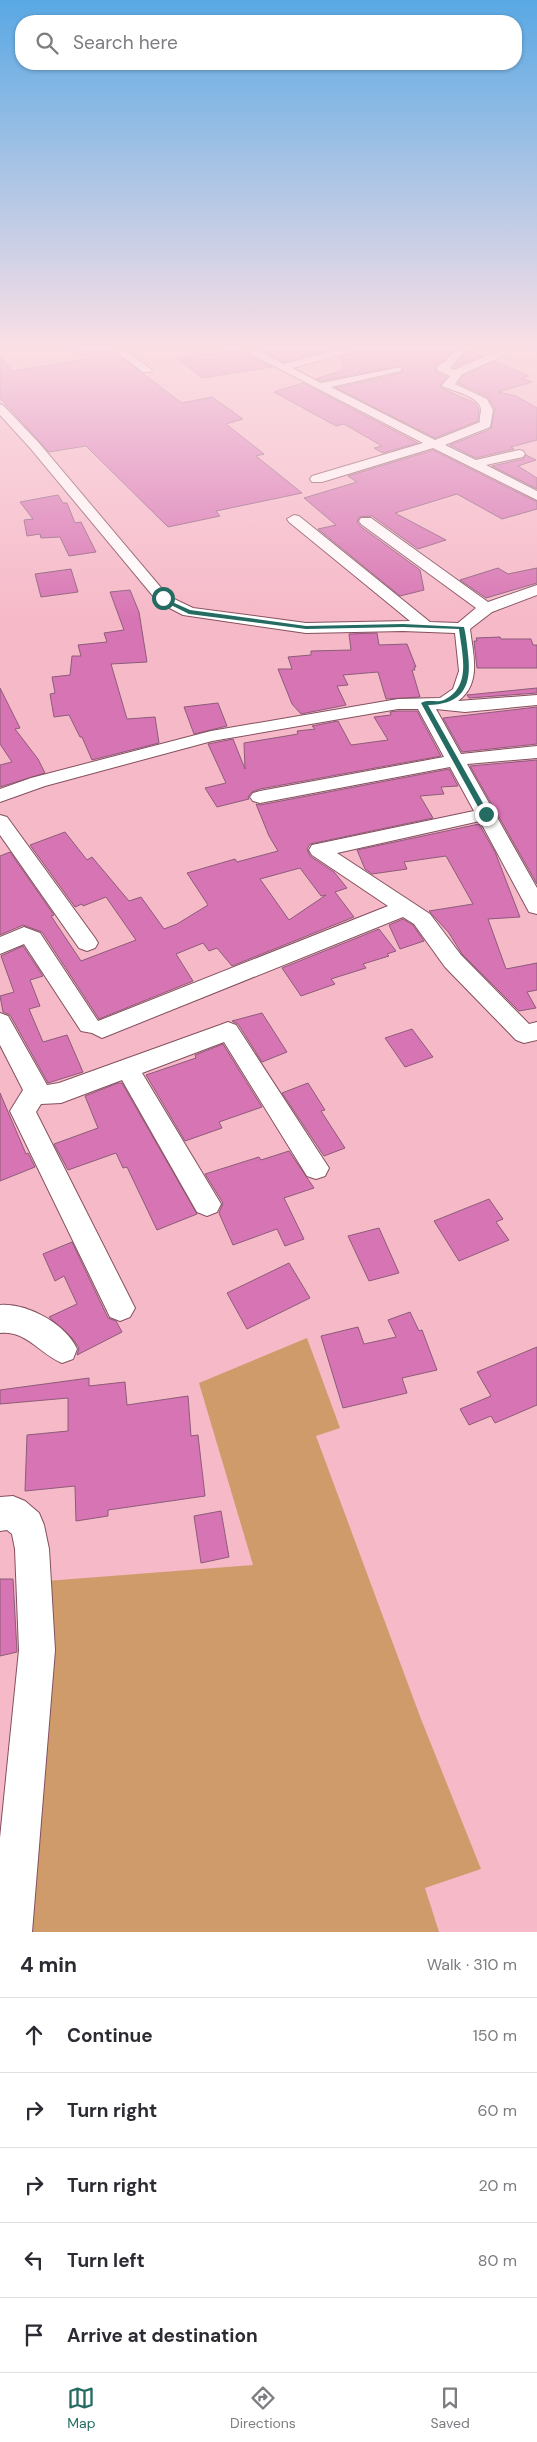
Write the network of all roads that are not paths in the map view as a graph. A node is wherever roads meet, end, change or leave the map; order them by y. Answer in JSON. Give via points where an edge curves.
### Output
{"nodes":[{"id":1,"x":30,"y":440,"type":"edge"},
{"id":2,"x":428,"y":440,"type":"edge"},
{"id":3,"x":446,"y":440,"type":"edge"},
{"id":4,"x":436,"y":444,"type":"junction"},
{"id":5,"x":519,"y":454,"type":"dead end"},
{"id":6,"x":475,"y":464,"type":"junction"},
{"id":7,"x":317,"y":479,"type":"dead end"},
{"id":8,"x":537,"y":496,"type":"edge"},
{"id":9,"x":294,"y":519,"type":"dead end"},
{"id":10,"x":366,"y":521,"type":"dead end"},
{"id":11,"x":537,"y":590,"type":"edge"},
{"id":12,"x":487,"y":608,"type":"junction"},
{"id":13,"x":426,"y":627,"type":"junction"},
{"id":14,"x":462,"y":628,"type":"junction"},
{"id":15,"x":537,"y":700,"type":"edge"},
{"id":16,"x":424,"y":703,"type":"junction"},
{"id":17,"x":537,"y":752,"type":"edge"},
{"id":18,"x":456,"y":760,"type":"junction"},
{"id":19,"x":0,"y":796,"type":"edge"},
{"id":20,"x":260,"y":796,"type":"dead end"},
{"id":21,"x":486,"y":814,"type":"junction"},
{"id":22,"x":0,"y":821,"type":"edge"},
{"id":23,"x":537,"y":907,"type":"edge"},
{"id":24,"x":407,"y":908,"type":"junction"},
{"id":25,"x":87,"y":943,"type":"dead end"},
{"id":26,"x":0,"y":946,"type":"edge"},
{"id":27,"x":0,"y":1022,"type":"edge"},
{"id":28,"x":537,"y":1031,"type":"edge"},
{"id":29,"x":127,"y":1068,"type":"junction"},
{"id":30,"x":36,"y":1092,"type":"junction"},
{"id":31,"x":316,"y":1168,"type":"dead end"},
{"id":32,"x":207,"y":1204,"type":"dead end"},
{"id":33,"x":120,"y":1308,"type":"dead end"},
{"id":34,"x":0,"y":1319,"type":"edge"},
{"id":35,"x":62,"y":1349,"type":"dead end"},
{"id":36,"x":0,"y":1514,"type":"edge"},
{"id":37,"x":10,"y":1932,"type":"edge"}],
"edges":[{"from":1,"to":13,"type":"street","via":[[163,598],[189,612],[306,628]]},
{"from":2,"to":4,"type":"street"},
{"from":3,"to":4,"type":"street"},
{"from":4,"to":6,"type":"street"},
{"from":4,"to":7,"type":"street"},
{"from":5,"to":6,"type":"street"},
{"from":6,"to":8,"type":"street"},
{"from":9,"to":13,"type":"street"},
{"from":10,"to":12,"type":"street"},
{"from":11,"to":12,"type":"street"},
{"from":12,"to":14,"type":"street","via":[[471,616]]},
{"from":13,"to":14,"type":"street"},
{"from":14,"to":16,"type":"street","via":[[467,671],[461,691],[444,702]]},
{"from":15,"to":16,"type":"street","via":[[465,707]]},
{"from":16,"to":18,"type":"street"},
{"from":16,"to":19,"type":"street","via":[[398,704],[211,736],[38,782]]},
{"from":17,"to":18,"type":"street"},
{"from":18,"to":20,"type":"street"},
{"from":18,"to":21,"type":"street"},
{"from":21,"to":23,"type":"street"},
{"from":21,"to":24,"type":"street","via":[[319,850]]},
{"from":22,"to":25,"type":"street"},
{"from":24,"to":26,"type":"street","via":[[95,1027],[32,938],[24,936]]},
{"from":24,"to":28,"type":"street","via":[[422,919],[453,961],[524,1034]]},
{"from":27,"to":30,"type":"street"},
{"from":29,"to":30,"type":"street","via":[[62,1093],[45,1096]]},
{"from":29,"to":31,"type":"street","via":[[228,1032]]},
{"from":29,"to":32,"type":"street"},
{"from":30,"to":33,"type":"street","via":[[23,1112]]},
{"from":34,"to":35,"type":"street","via":[[19,1318]]},
{"from":36,"to":37,"type":"street","via":[[13,1513],[27,1525],[32,1549],[36,1650]]}]}
